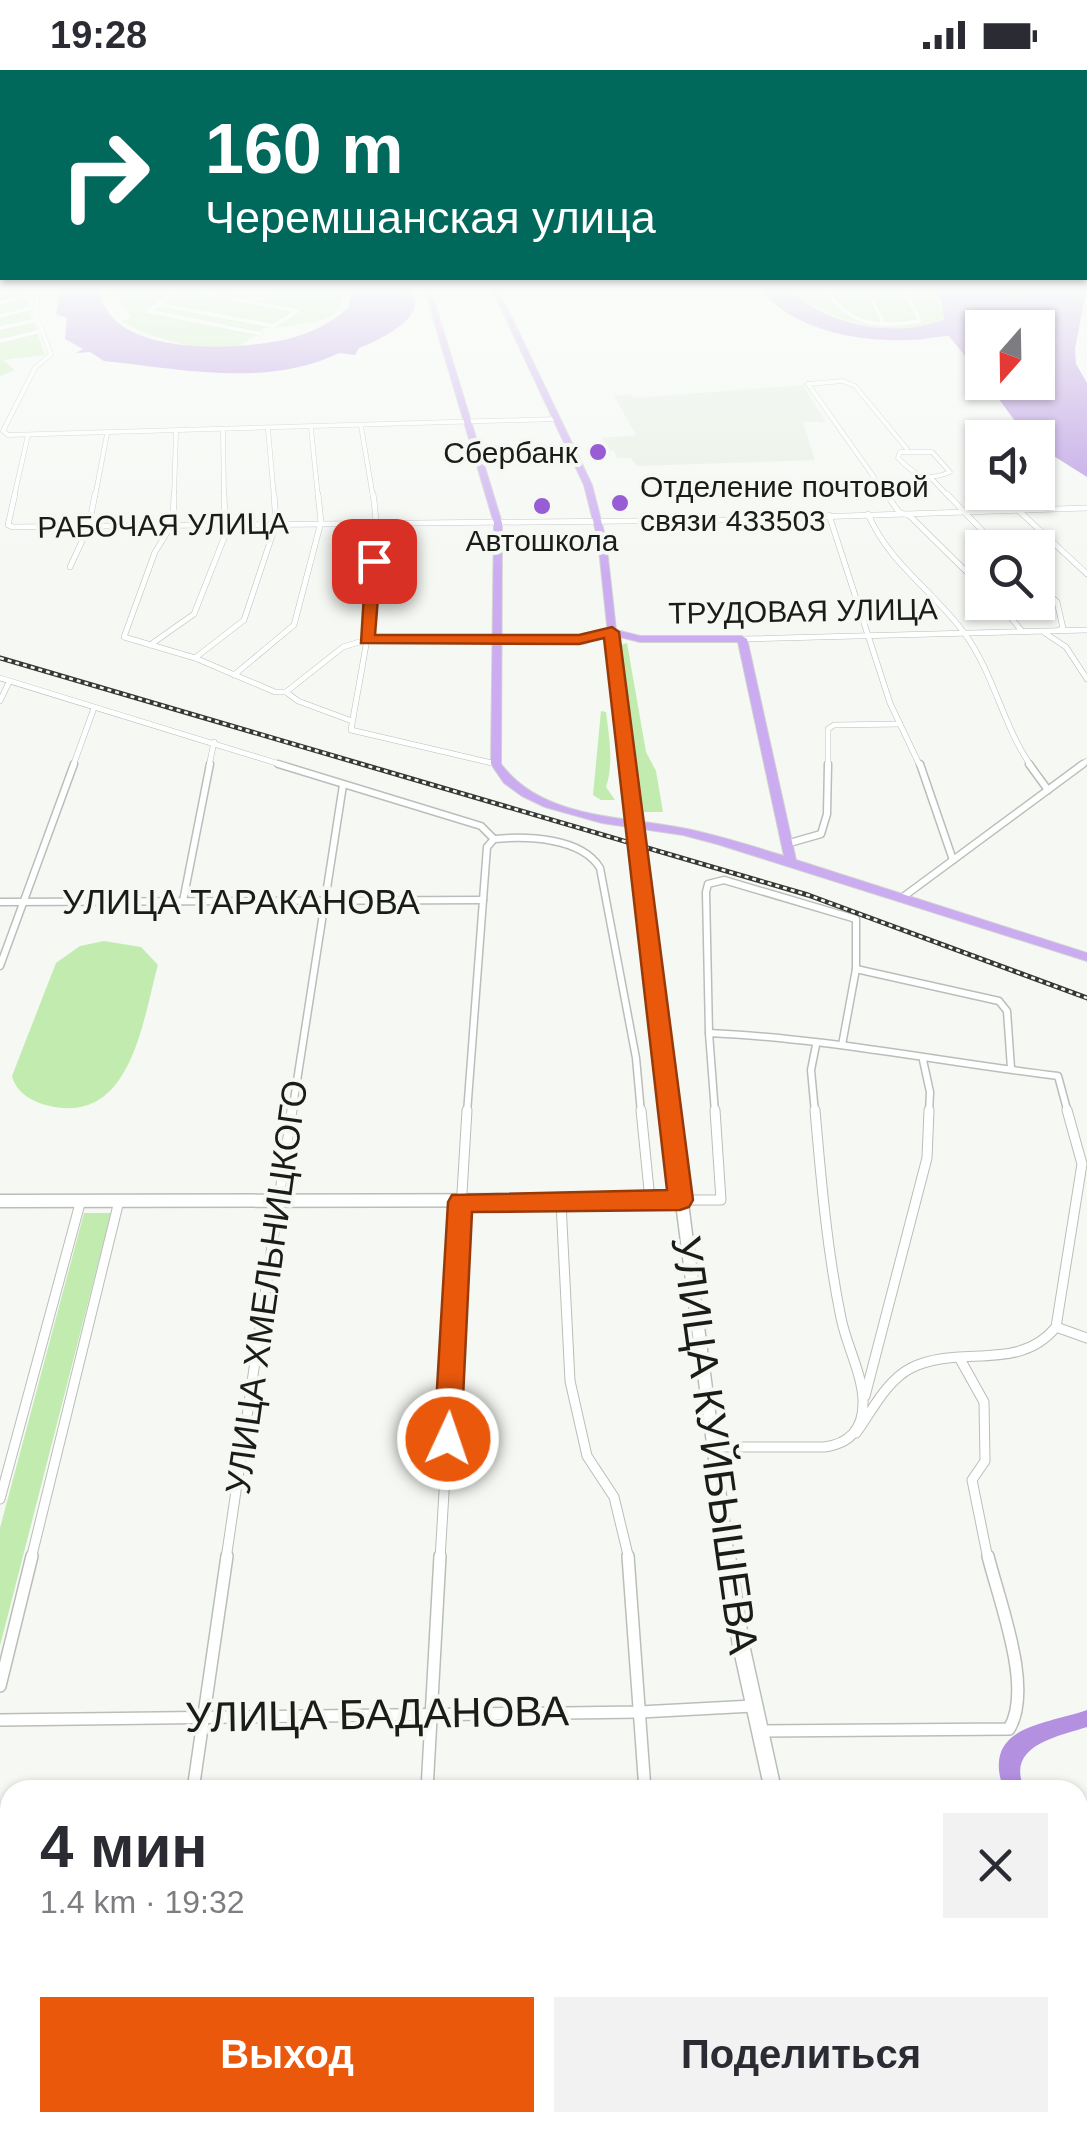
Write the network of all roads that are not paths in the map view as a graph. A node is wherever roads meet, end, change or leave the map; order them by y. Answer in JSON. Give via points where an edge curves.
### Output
{"nodes":[{"id":1,"x":26,"y":383,"type":"edge"},
{"id":2,"x":456,"y":383,"type":"edge"},
{"id":3,"x":540,"y":383,"type":"edge"},
{"id":4,"x":817,"y":383,"type":"edge"},
{"id":5,"x":848,"y":383,"type":"edge"},
{"id":6,"x":557,"y":419,"type":"junction"},
{"id":7,"x":468,"y":423,"type":"junction"},
{"id":8,"x":361,"y":426,"type":"junction"},
{"id":9,"x":311,"y":428,"type":"junction"},
{"id":10,"x":268,"y":429,"type":"junction"},
{"id":11,"x":223,"y":431,"type":"junction"},
{"id":12,"x":176,"y":432,"type":"junction"},
{"id":13,"x":107,"y":434,"type":"junction"},
{"id":14,"x":8,"y":435,"type":"junction"},
{"id":15,"x":28,"y":435,"type":"junction"},
{"id":16,"x":0,"y":436,"type":"edge"},
{"id":17,"x":908,"y":449,"type":"junction"},
{"id":18,"x":932,"y":479,"type":"junction"},
{"id":19,"x":1055,"y":508,"type":"edge"},
{"id":20,"x":1076,"y":508,"type":"junction"},
{"id":21,"x":1087,"y":508,"type":"edge"},
{"id":22,"x":998,"y":510,"type":"edge"},
{"id":23,"x":1018,"y":510,"type":"edge"},
{"id":24,"x":900,"y":512,"type":"junction"},
{"id":25,"x":961,"y":512,"type":"junction"},
{"id":26,"x":868,"y":514,"type":"junction"},
{"id":27,"x":829,"y":515,"type":"junction"},
{"id":28,"x":1087,"y":518,"type":"edge"},
{"id":29,"x":598,"y":519,"type":"junction"},
{"id":30,"x":498,"y":520,"type":"junction"},
{"id":31,"x":321,"y":522,"type":"junction"},
{"id":32,"x":377,"y":522,"type":"junction"},
{"id":33,"x":173,"y":523,"type":"junction"},
{"id":34,"x":228,"y":523,"type":"junction"},
{"id":35,"x":276,"y":524,"type":"junction"},
{"id":36,"x":90,"y":526,"type":"junction"},
{"id":37,"x":980,"y":530,"type":"edge"},
{"id":38,"x":70,"y":567,"type":"dead end"},
{"id":39,"x":965,"y":570,"type":"edge"},
{"id":40,"x":1087,"y":574,"type":"edge"},
{"id":41,"x":1055,"y":600,"type":"edge"},
{"id":42,"x":1013,"y":620,"type":"edge"},
{"id":43,"x":1021,"y":630,"type":"junction"},
{"id":44,"x":1087,"y":630,"type":"edge"},
{"id":45,"x":612,"y":632,"type":"junction"},
{"id":46,"x":964,"y":632,"type":"junction"},
{"id":47,"x":1054,"y":632,"type":"junction"},
{"id":48,"x":1045,"y":633,"type":"junction"},
{"id":49,"x":866,"y":636,"type":"junction"},
{"id":50,"x":742,"y":639,"type":"junction"},
{"id":51,"x":366,"y":640,"type":"junction"},
{"id":52,"x":499,"y":640,"type":"junction"},
{"id":53,"x":579,"y":640,"type":"junction"},
{"id":54,"x":640,"y":640,"type":"junction"},
{"id":55,"x":150,"y":645,"type":"junction"},
{"id":56,"x":612,"y":645,"type":"junction"},
{"id":57,"x":195,"y":658,"type":"junction"},
{"id":58,"x":234,"y":675,"type":"junction"},
{"id":59,"x":0,"y":678,"type":"edge"},
{"id":60,"x":1087,"y":678,"type":"edge"},
{"id":61,"x":9,"y":682,"type":"junction"},
{"id":62,"x":286,"y":692,"type":"junction"},
{"id":63,"x":0,"y":700,"type":"edge"},
{"id":64,"x":94,"y":708,"type":"junction"},
{"id":65,"x":900,"y":724,"type":"junction"},
{"id":66,"x":351,"y":725,"type":"junction"},
{"id":67,"x":214,"y":742,"type":"junction"},
{"id":68,"x":1087,"y":761,"type":"edge"},
{"id":69,"x":496,"y":764,"type":"junction"},
{"id":70,"x":343,"y":785,"type":"junction"},
{"id":71,"x":519,"y":788,"type":"joint"},
{"id":72,"x":1048,"y":790,"type":"junction"},
{"id":73,"x":494,"y":840,"type":"junction"},
{"id":74,"x":786,"y":844,"type":"junction"},
{"id":75,"x":952,"y":860,"type":"junction"},
{"id":76,"x":791,"y":862,"type":"junction"},
{"id":77,"x":903,"y":897,"type":"junction"},
{"id":78,"x":483,"y":900,"type":"junction"},
{"id":79,"x":0,"y":902,"type":"edge"},
{"id":80,"x":25,"y":902,"type":"junction"},
{"id":81,"x":184,"y":902,"type":"junction"},
{"id":82,"x":323,"y":902,"type":"junction"},
{"id":83,"x":1087,"y":957,"type":"edge"},
{"id":84,"x":0,"y":966,"type":"edge"},
{"id":85,"x":856,"y":968,"type":"junction"},
{"id":86,"x":709,"y":1034,"type":"junction"},
{"id":87,"x":816,"y":1045,"type":"junction"},
{"id":88,"x":842,"y":1046,"type":"junction"},
{"id":89,"x":923,"y":1060,"type":"junction"},
{"id":90,"x":1010,"y":1068,"type":"junction"},
{"id":91,"x":81,"y":1200,"type":"junction"},
{"id":92,"x":650,"y":1200,"type":"junction"},
{"id":93,"x":680,"y":1200,"type":"junction"},
{"id":94,"x":0,"y":1201,"type":"edge"},
{"id":95,"x":119,"y":1201,"type":"junction"},
{"id":96,"x":278,"y":1202,"type":"junction"},
{"id":97,"x":460,"y":1202,"type":"junction"},
{"id":98,"x":561,"y":1203,"type":"junction"},
{"id":99,"x":1056,"y":1327,"type":"junction"},
{"id":100,"x":1087,"y":1338,"type":"edge"},
{"id":101,"x":960,"y":1359,"type":"junction"},
{"id":102,"x":864,"y":1400,"type":"junction"},
{"id":103,"x":856,"y":1433,"type":"junction"},
{"id":104,"x":711,"y":1447,"type":"junction"},
{"id":105,"x":0,"y":1499,"type":"edge"},
{"id":106,"x":0,"y":1686,"type":"edge"},
{"id":107,"x":754,"y":1706,"type":"junction"},
{"id":108,"x":640,"y":1712,"type":"junction"},
{"id":109,"x":432,"y":1713,"type":"junction"},
{"id":110,"x":205,"y":1716,"type":"junction"},
{"id":111,"x":0,"y":1720,"type":"edge"},
{"id":112,"x":758,"y":1731,"type":"junction"},
{"id":113,"x":195,"y":1780,"type":"edge"},
{"id":114,"x":428,"y":1780,"type":"edge"},
{"id":115,"x":644,"y":1780,"type":"edge"},
{"id":116,"x":770,"y":1780,"type":"edge"}],
"edges":[{"from":1,"to":14,"type":"street","via":[[8,412]]},
{"from":2,"to":7,"type":"highway"},
{"from":3,"to":6,"type":"highway"},
{"from":4,"to":24,"type":"street","via":[[808,384]]},
{"from":5,"to":17,"type":"street"},
{"from":6,"to":7,"type":"street"},
{"from":6,"to":29,"type":"highway"},
{"from":7,"to":8,"type":"street"},
{"from":7,"to":30,"type":"highway"},
{"from":8,"to":9,"type":"street"},
{"from":8,"to":32,"type":"street"},
{"from":9,"to":10,"type":"street"},
{"from":9,"to":31,"type":"street"},
{"from":10,"to":11,"type":"street"},
{"from":10,"to":35,"type":"street"},
{"from":11,"to":12,"type":"street"},
{"from":11,"to":34,"type":"street"},
{"from":12,"to":13,"type":"street"},
{"from":12,"to":33,"type":"street"},
{"from":13,"to":15,"type":"street"},
{"from":13,"to":36,"type":"street"},
{"from":14,"to":15,"type":"street"},
{"from":14,"to":16,"type":"street"},
{"from":15,"to":36,"type":"street","name":"РАБОЧАЯ УЛИЦА","via":[[8,524]]},
{"from":17,"to":18,"type":"street","via":[[898,458],[916,476]]},
{"from":17,"to":18,"type":"street","via":[[932,452],[950,472]]},
{"from":18,"to":25,"type":"street"},
{"from":19,"to":20,"type":"street","name":"РАБОЧАЯ УЛИЦА"},
{"from":20,"to":21,"type":"street","name":"РАБОЧАЯ УЛИЦА"},
{"from":20,"to":28,"type":"street"},
{"from":22,"to":25,"type":"street","name":"РАБОЧАЯ УЛИЦА"},
{"from":23,"to":40,"type":"street"},
{"from":24,"to":25,"type":"street","name":"РАБОЧАЯ УЛИЦА"},
{"from":24,"to":26,"type":"street","name":"РАБОЧАЯ УЛИЦА"},
{"from":24,"to":39,"type":"street"},
{"from":25,"to":37,"type":"street"},
{"from":26,"to":27,"type":"street","name":"РАБОЧАЯ УЛИЦА"},
{"from":26,"to":46,"type":"street","via":[[880,542]]},
{"from":27,"to":29,"type":"street","name":"РАБОЧАЯ УЛИЦА"},
{"from":27,"to":49,"type":"street"},
{"from":29,"to":30,"type":"street","name":"РАБОЧАЯ УЛИЦА"},
{"from":29,"to":45,"type":"highway"},
{"from":30,"to":32,"type":"street","name":"РАБОЧАЯ УЛИЦА"},
{"from":30,"to":52,"type":"highway"},
{"from":31,"to":32,"type":"street","name":"РАБОЧАЯ УЛИЦА"},
{"from":31,"to":35,"type":"street","name":"РАБОЧАЯ УЛИЦА"},
{"from":31,"to":58,"type":"street","via":[[294,625]]},
{"from":32,"to":51,"type":"street"},
{"from":33,"to":34,"type":"street","name":"РАБОЧАЯ УЛИЦА"},
{"from":33,"to":36,"type":"street","name":"РАБОЧАЯ УЛИЦА"},
{"from":33,"to":55,"type":"street","via":[[155,552],[124,637]]},
{"from":34,"to":35,"type":"street","name":"РАБОЧАЯ УЛИЦА"},
{"from":34,"to":55,"type":"street","via":[[194,614]]},
{"from":35,"to":57,"type":"street","via":[[244,620]]},
{"from":36,"to":38,"type":"street"},
{"from":41,"to":47,"type":"street","via":[[1063,628]]},
{"from":42,"to":43,"type":"street"},
{"from":43,"to":46,"type":"street","name":"ТРУДОВАЯ УЛИЦА"},
{"from":43,"to":48,"type":"street","name":"ТРУДОВАЯ УЛИЦА"},
{"from":44,"to":47,"type":"street","name":"ТРУДОВАЯ УЛИЦА"},
{"from":45,"to":53,"type":"main road"},
{"from":45,"to":54,"type":"highway","name":"ТРУДОВАЯ УЛИЦА"},
{"from":45,"to":56,"type":"main road","name":"УЛИЦА КУЙБЫШЕВА"},
{"from":46,"to":49,"type":"street","name":"ТРУДОВАЯ УЛИЦА"},
{"from":46,"to":72,"type":"street","via":[[1016,746]]},
{"from":47,"to":48,"type":"street","name":"ТРУДОВАЯ УЛИЦА"},
{"from":48,"to":60,"type":"street","via":[[1066,647]]},
{"from":49,"to":50,"type":"street","name":"ТРУДОВАЯ УЛИЦА"},
{"from":49,"to":65,"type":"street"},
{"from":50,"to":54,"type":"highway","name":"ТРУДОВАЯ УЛИЦА"},
{"from":50,"to":74,"type":"highway"},
{"from":51,"to":52,"type":"street"},
{"from":51,"to":62,"type":"street","via":[[344,647]]},
{"from":51,"to":66,"type":"street"},
{"from":52,"to":53,"type":"main road"},
{"from":52,"to":69,"type":"highway"},
{"from":53,"to":56,"type":"main road"},
{"from":54,"to":56,"type":"main road"},
{"from":55,"to":57,"type":"street"},
{"from":56,"to":93,"type":"main road","name":"УЛИЦА КУЙБЫШЕВА","bridge":true},
{"from":57,"to":58,"type":"street"},
{"from":58,"to":62,"type":"street"},
{"from":59,"to":61,"type":"street"},
{"from":61,"to":63,"type":"street"},
{"from":61,"to":64,"type":"street"},
{"from":62,"to":66,"type":"street"},
{"from":64,"to":67,"type":"street"},
{"from":64,"to":80,"type":"street"},
{"from":65,"to":74,"type":"street","via":[[828,729],[822,834]]},
{"from":65,"to":75,"type":"street"},
{"from":66,"to":69,"type":"street"},
{"from":67,"to":70,"type":"street"},
{"from":67,"to":81,"type":"street"},
{"from":68,"to":72,"type":"street"},
{"from":69,"to":71,"type":"highway"},
{"from":70,"to":73,"type":"street","via":[[481,826]]},
{"from":70,"to":82,"type":"street","name":"УЛИЦА ХМЕЛЬНИЦКОГО"},
{"from":71,"to":76,"type":"highway","via":[[607,822],[702,836]]},
{"from":72,"to":75,"type":"street"},
{"from":73,"to":78,"type":"street","via":[[487,847]]},
{"from":73,"to":92,"type":"street","via":[[518,835],[553,842],[600,868],[636,1058]]},
{"from":74,"to":76,"type":"highway"},
{"from":75,"to":77,"type":"street"},
{"from":76,"to":77,"type":"highway"},
{"from":77,"to":83,"type":"highway"},
{"from":78,"to":82,"type":"street","name":"УЛИЦА ТАРАКАНОВА"},
{"from":78,"to":97,"type":"street"},
{"from":79,"to":80,"type":"street","name":"УЛИЦА ТАРАКАНОВА"},
{"from":80,"to":81,"type":"street","name":"УЛИЦА ТАРАКАНОВА"},
{"from":80,"to":84,"type":"street"},
{"from":81,"to":82,"type":"street","name":"УЛИЦА ТАРАКАНОВА"},
{"from":82,"to":96,"type":"street","name":"УЛИЦА ХМЕЛЬНИЦКОГО"},
{"from":85,"to":86,"type":"street","via":[[856,919],[714,882],[706,892]]},
{"from":85,"to":88,"type":"street"},
{"from":85,"to":90,"type":"street","via":[[999,1001],[1007,1011]]},
{"from":86,"to":87,"type":"street"},
{"from":86,"to":93,"type":"street","via":[[721,1200]]},
{"from":87,"to":88,"type":"street"},
{"from":87,"to":102,"type":"street","via":[[811,1070],[823,1200],[841,1318]]},
{"from":88,"to":89,"type":"street"},
{"from":89,"to":90,"type":"street"},
{"from":89,"to":102,"type":"street","via":[[930,1092],[927,1158]]},
{"from":90,"to":99,"type":"street","via":[[1058,1076],[1082,1164]]},
{"from":91,"to":94,"type":"main road"},
{"from":91,"to":95,"type":"main road"},
{"from":91,"to":105,"type":"street"},
{"from":92,"to":93,"type":"main road"},
{"from":92,"to":98,"type":"main road"},
{"from":93,"to":104,"type":"main road","name":"УЛИЦА КУЙБЫШЕВА"},
{"from":95,"to":96,"type":"main road"},
{"from":95,"to":106,"type":"street"},
{"from":96,"to":97,"type":"main road"},
{"from":96,"to":110,"type":"street","name":"УЛИЦА ХМЕЛЬНИЦКОГО"},
{"from":97,"to":98,"type":"main road"},
{"from":97,"to":109,"type":"street"},
{"from":98,"to":108,"type":"street","via":[[570,1380],[587,1456],[614,1497],[632,1571]]},
{"from":99,"to":100,"type":"street"},
{"from":99,"to":101,"type":"street","via":[[1049,1340],[1028,1350]]},
{"from":101,"to":103,"type":"street","via":[[913,1367]]},
{"from":101,"to":112,"type":"street","via":[[984,1402],[984,1461],[972,1480],[1016,1668],[1019,1713],[1009,1728],[969,1732]]},
{"from":102,"to":103,"type":"street"},
{"from":103,"to":104,"type":"street","via":[[824,1447]]},
{"from":104,"to":107,"type":"main road","name":"УЛИЦА КУЙБЫШЕВА"},
{"from":107,"to":108,"type":"street","name":"УЛИЦА БАДАНОВА"},
{"from":107,"to":112,"type":"main road","name":"УЛИЦА КУЙБЫШЕВА"},
{"from":108,"to":109,"type":"street","name":"УЛИЦА БАДАНОВА"},
{"from":108,"to":115,"type":"street"},
{"from":109,"to":110,"type":"street","name":"УЛИЦА БАДАНОВА"},
{"from":109,"to":114,"type":"street"},
{"from":110,"to":111,"type":"street","name":"УЛИЦА БАДАНОВА"},
{"from":110,"to":113,"type":"street","name":"УЛИЦА ХМЕЛЬНИЦКОГО"},
{"from":112,"to":116,"type":"main road","name":"УЛИЦА КУЙБЫШЕВА"}]}
